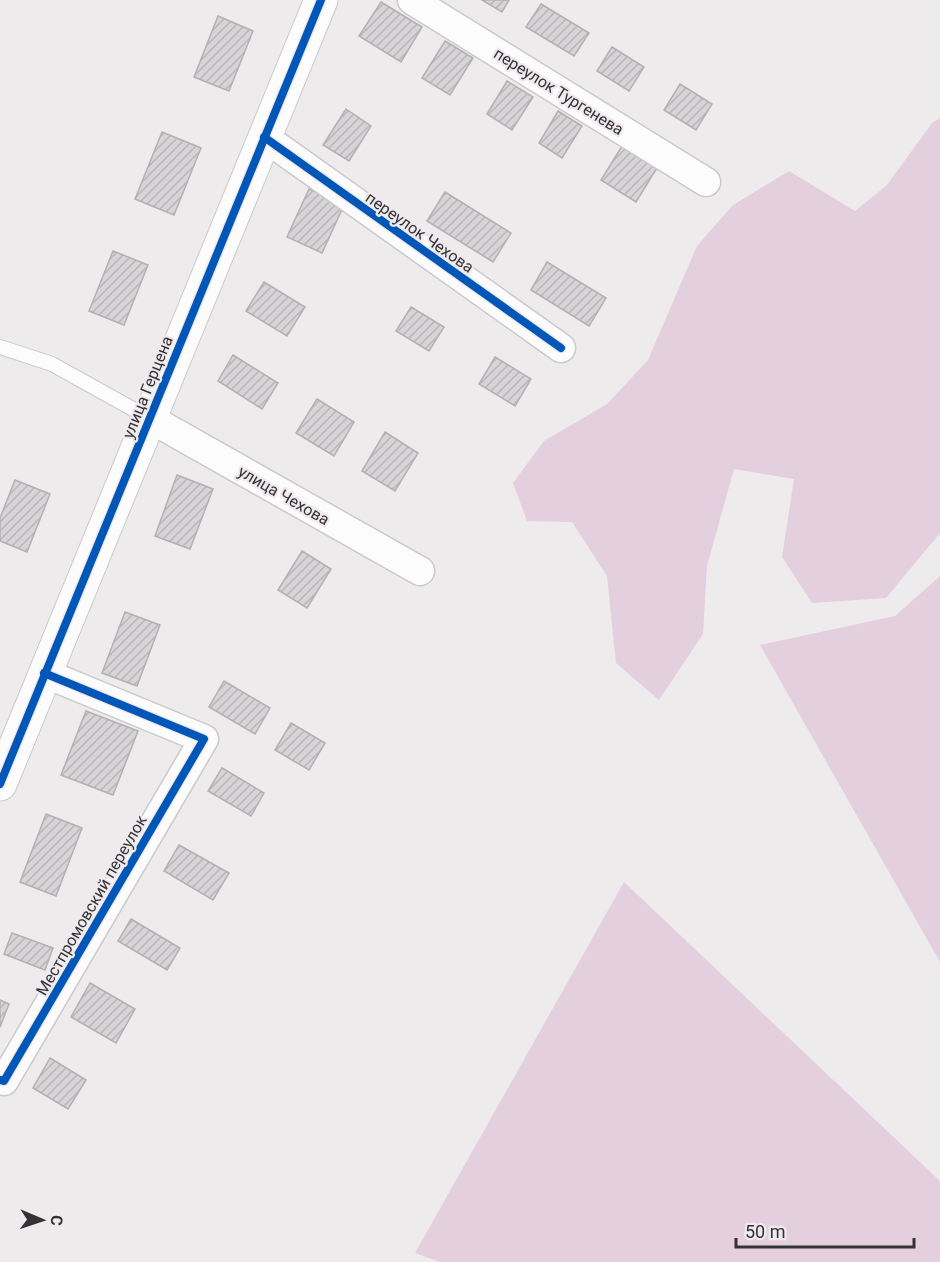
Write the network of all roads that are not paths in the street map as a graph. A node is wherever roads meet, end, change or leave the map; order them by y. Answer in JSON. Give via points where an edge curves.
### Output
{"nodes":[{"id":1,"x":321,"y":0,"type":"edge"},
{"id":2,"x":412,"y":0,"type":"edge"},
{"id":3,"x":264,"y":137,"type":"junction"},
{"id":4,"x":706,"y":182,"type":"dead end"},
{"id":5,"x":0,"y":347,"type":"edge"},
{"id":6,"x":561,"y":348,"type":"dead end"},
{"id":7,"x":149,"y":418,"type":"junction"},
{"id":8,"x":420,"y":572,"type":"dead end"},
{"id":9,"x":44,"y":673,"type":"junction"},
{"id":10,"x":0,"y":784,"type":"edge"},
{"id":11,"x":0,"y":1080,"type":"edge"}],
"edges":[{"from":1,"to":3,"type":"street","name":"улица Герцена"},
{"from":2,"to":4,"type":"street","name":"переулок Тургенева"},
{"from":3,"to":6,"type":"street","name":"переулок Чехова"},
{"from":3,"to":7,"type":"street","name":"улица Герцена"},
{"from":5,"to":7,"type":"lane","via":[[52,364]]},
{"from":7,"to":8,"type":"street","name":"улица Чехова"},
{"from":7,"to":9,"type":"street","name":"улица Герцена"},
{"from":9,"to":10,"type":"street","name":"улица Герцена"},
{"from":9,"to":11,"type":"street","name":"Местпромовский переулок","via":[[204,739],[4,1081]]}]}
